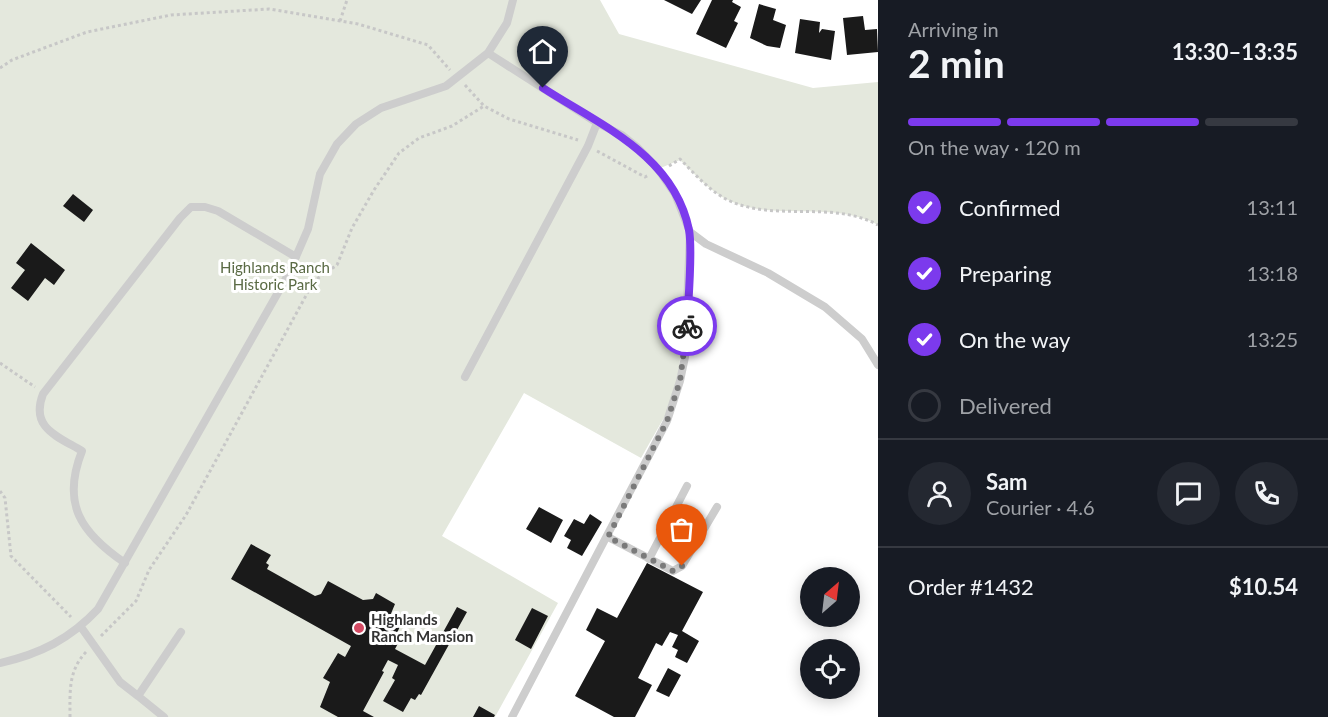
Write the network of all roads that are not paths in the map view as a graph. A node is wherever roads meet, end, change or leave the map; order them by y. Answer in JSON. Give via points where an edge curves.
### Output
{"nodes":[{"id":1,"x":513,"y":0,"type":"edge"},
{"id":2,"x":488,"y":53,"type":"junction"},
{"id":3,"x":597,"y":123,"type":"junction"},
{"id":4,"x":690,"y":232,"type":"junction"},
{"id":5,"x":296,"y":257,"type":"junction"},
{"id":6,"x":878,"y":365,"type":"edge"},
{"id":7,"x":465,"y":377,"type":"dead end"},
{"id":8,"x":687,"y":486,"type":"dead end"},
{"id":9,"x":717,"y":507,"type":"dead end"},
{"id":10,"x":608,"y":537,"type":"junction"},
{"id":11,"x":649,"y":558,"type":"junction"},
{"id":12,"x":125,"y":563,"type":"junction"},
{"id":13,"x":81,"y":627,"type":"junction"},
{"id":14,"x":181,"y":632,"type":"dead end"},
{"id":15,"x":0,"y":663,"type":"edge"},
{"id":16,"x":138,"y":696,"type":"junction"},
{"id":17,"x":164,"y":717,"type":"edge"},
{"id":18,"x":512,"y":717,"type":"edge"}],
"edges":[{"from":1,"to":2,"type":"lane","via":[[507,23]]},
{"from":2,"to":3,"type":"lane"},
{"from":2,"to":5,"type":"lane","via":[[446,86],[381,108],[337,144],[320,174],[308,229]]},
{"from":3,"to":4,"type":"lane","via":[[622,135],[658,169],[675,194]]},
{"from":3,"to":7,"type":"lane"},
{"from":4,"to":6,"type":"lane","via":[[825,307],[862,339]]},
{"from":4,"to":10,"type":"lane","via":[[687,324],[680,381],[667,421]]},
{"from":5,"to":12,"type":"lane"},
{"from":5,"to":12,"type":"lane","via":[[218,212],[191,207],[43,394],[38,407],[40,420],[49,431],[82,451],[75,470],[76,514],[99,546]]},
{"from":8,"to":11,"type":"lane"},
{"from":9,"to":11,"type":"lane","via":[[682,566],[673,571]]},
{"from":10,"to":11,"type":"lane"},
{"from":10,"to":18,"type":"lane"},
{"from":12,"to":13,"type":"lane","via":[[98,609]]},
{"from":13,"to":15,"type":"lane","via":[[38,653]]},
{"from":13,"to":16,"type":"lane","via":[[120,682]]},
{"from":14,"to":16,"type":"lane"},
{"from":16,"to":17,"type":"lane"}]}
